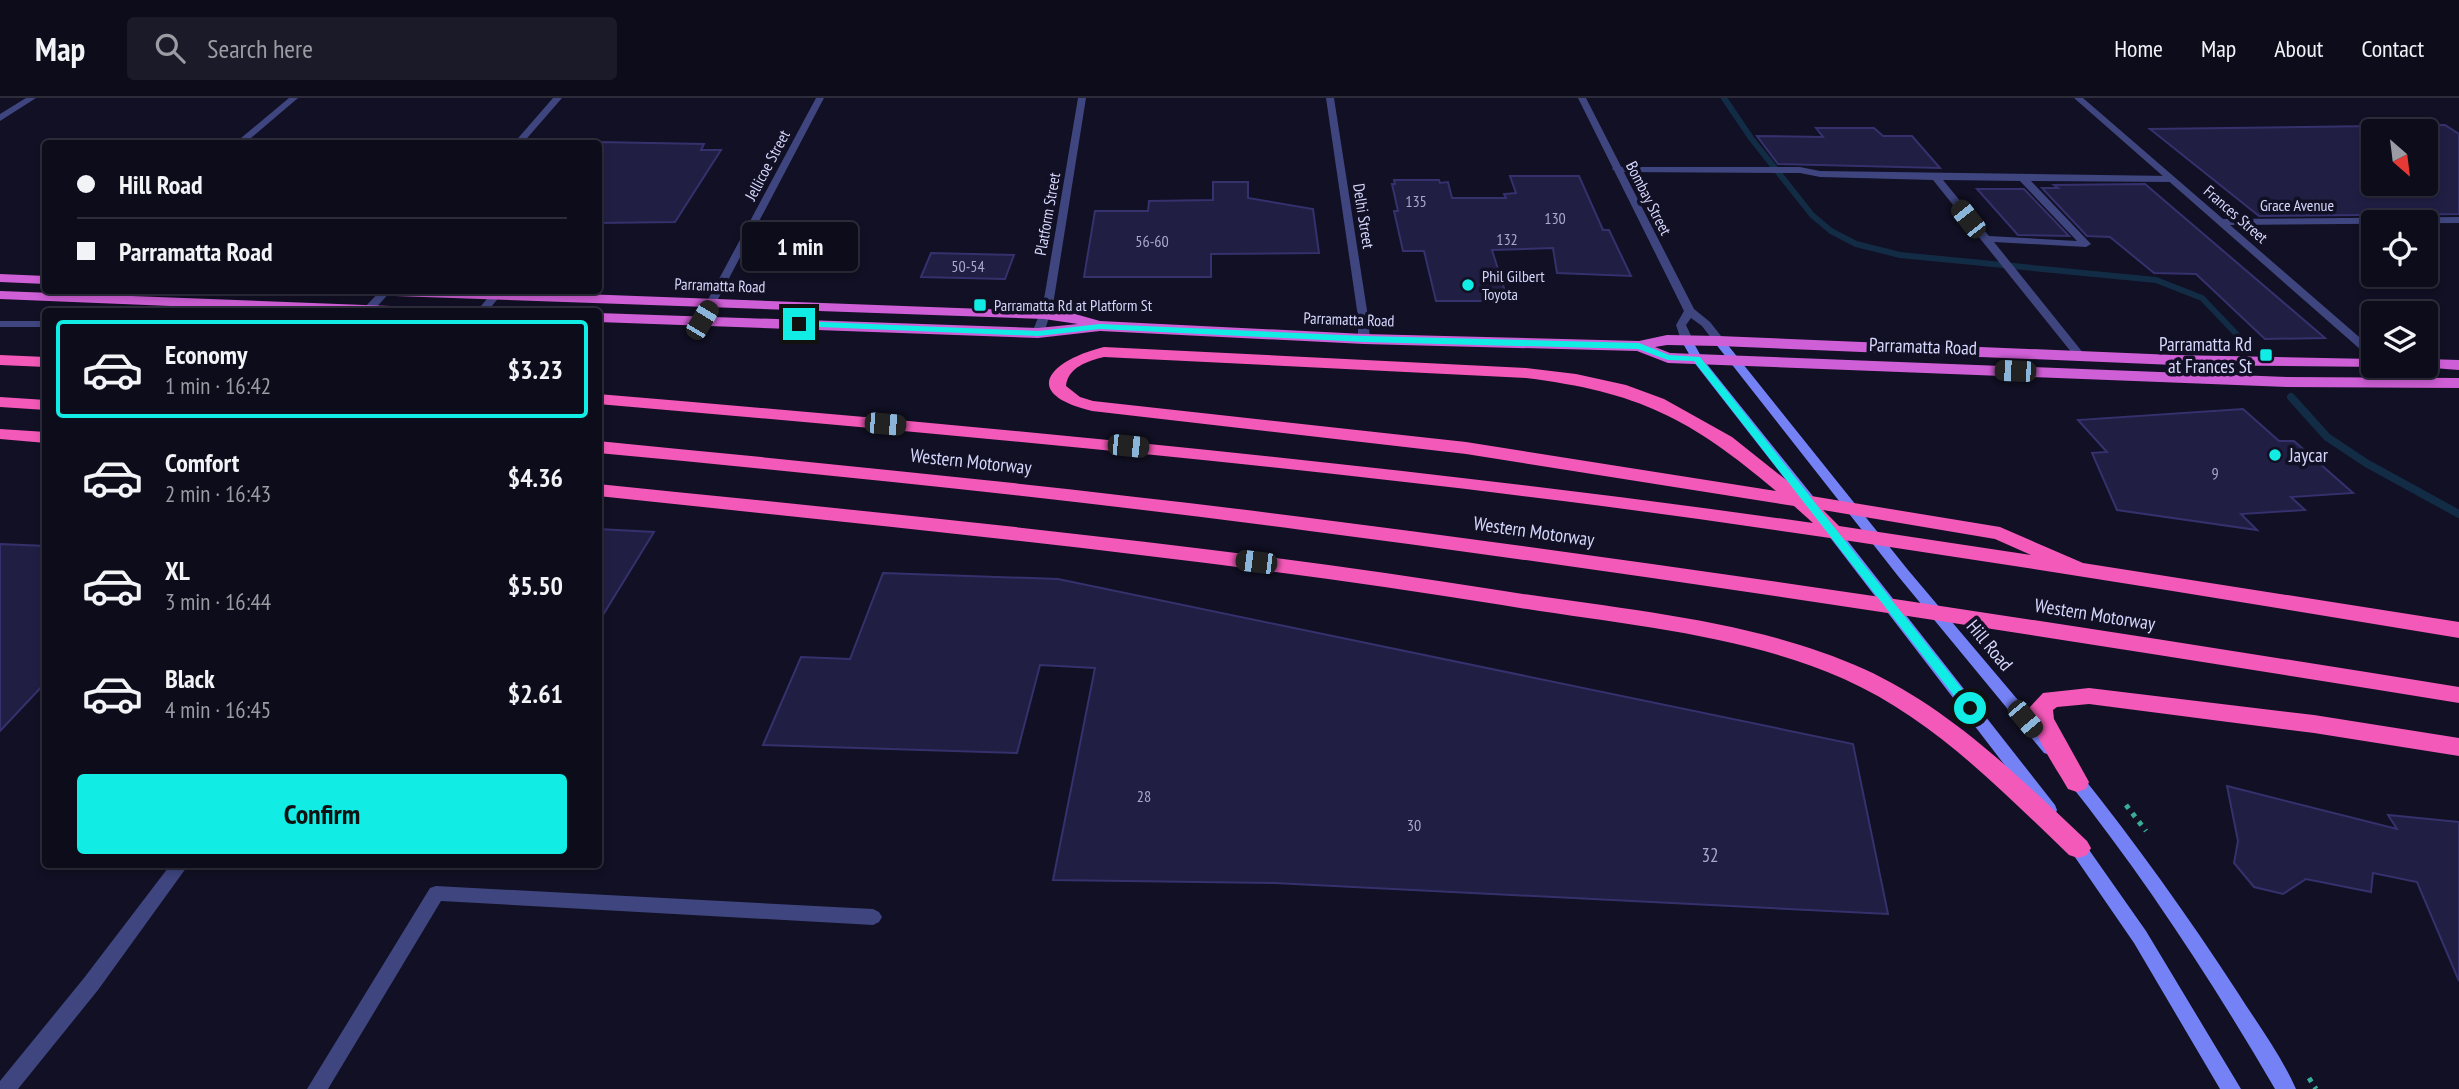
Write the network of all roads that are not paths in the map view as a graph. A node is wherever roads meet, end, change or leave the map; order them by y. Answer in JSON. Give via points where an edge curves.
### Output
{"nodes":[{"id":1,"x":32,"y":98,"type":"edge"},
{"id":2,"x":294,"y":98,"type":"edge"},
{"id":3,"x":558,"y":98,"type":"edge"},
{"id":4,"x":820,"y":98,"type":"edge"},
{"id":5,"x":1082,"y":98,"type":"edge"},
{"id":6,"x":1330,"y":98,"type":"edge"},
{"id":7,"x":1582,"y":98,"type":"edge"},
{"id":8,"x":2078,"y":98,"type":"edge"},
{"id":9,"x":0,"y":118,"type":"edge"},
{"id":10,"x":243,"y":140,"type":"edge"},
{"id":11,"x":521,"y":140,"type":"edge"},
{"id":12,"x":1617,"y":169,"type":"junction"},
{"id":13,"x":1936,"y":177,"type":"junction"},
{"id":14,"x":2024,"y":179,"type":"junction"},
{"id":15,"x":2171,"y":179,"type":"junction"},
{"id":16,"x":2459,"y":220,"type":"edge"},
{"id":17,"x":2220,"y":222,"type":"junction"},
{"id":18,"x":1985,"y":239,"type":"junction"},
{"id":19,"x":0,"y":278,"type":"edge"},
{"id":20,"x":42,"y":280,"type":"edge"},
{"id":21,"x":50,"y":294,"type":"edge"},
{"id":22,"x":383,"y":294,"type":"edge"},
{"id":23,"x":451,"y":294,"type":"edge"},
{"id":24,"x":0,"y":295,"type":"edge"},
{"id":25,"x":495,"y":296,"type":"junction"},
{"id":26,"x":712,"y":304,"type":"junction"},
{"id":27,"x":348,"y":308,"type":"edge"},
{"id":28,"x":370,"y":308,"type":"edge"},
{"id":29,"x":484,"y":308,"type":"edge"},
{"id":30,"x":1689,"y":312,"type":"junction"},
{"id":31,"x":1044,"y":315,"type":"junction"},
{"id":32,"x":602,"y":317,"type":"edge"},
{"id":33,"x":702,"y":320,"type":"junction"},
{"id":34,"x":0,"y":324,"type":"edge"},
{"id":35,"x":42,"y":324,"type":"edge"},
{"id":36,"x":1100,"y":326,"type":"junction"},
{"id":37,"x":1038,"y":333,"type":"junction"},
{"id":38,"x":1364,"y":339,"type":"junction"},
{"id":39,"x":1687,"y":340,"type":"junction"},
{"id":40,"x":1719,"y":341,"type":"junction"},
{"id":41,"x":2361,"y":345,"type":"edge"},
{"id":42,"x":1639,"y":346,"type":"junction"},
{"id":43,"x":2080,"y":356,"type":"junction"},
{"id":44,"x":1697,"y":359,"type":"junction"},
{"id":45,"x":1734,"y":359,"type":"junction"},
{"id":46,"x":0,"y":360,"type":"edge"},
{"id":47,"x":42,"y":362,"type":"edge"},
{"id":48,"x":2361,"y":364,"type":"edge"},
{"id":49,"x":2438,"y":365,"type":"edge"},
{"id":50,"x":2459,"y":365,"type":"edge"},
{"id":51,"x":2399,"y":378,"type":"edge"},
{"id":52,"x":2405,"y":383,"type":"junction"},
{"id":53,"x":2459,"y":383,"type":"edge"},
{"id":54,"x":602,"y":400,"type":"edge"},
{"id":55,"x":0,"y":402,"type":"edge"},
{"id":56,"x":42,"y":405,"type":"edge"},
{"id":57,"x":0,"y":434,"type":"edge"},
{"id":58,"x":42,"y":438,"type":"edge"},
{"id":59,"x":602,"y":447,"type":"edge"},
{"id":60,"x":602,"y":489,"type":"edge"},
{"id":61,"x":1829,"y":526,"type":"junction"},
{"id":62,"x":2080,"y":570,"type":"junction"},
{"id":63,"x":2459,"y":630,"type":"edge"},
{"id":64,"x":2459,"y":695,"type":"edge"},
{"id":65,"x":2459,"y":747,"type":"edge"},
{"id":66,"x":2077,"y":782,"type":"junction"},
{"id":67,"x":2078,"y":848,"type":"junction"},
{"id":68,"x":178,"y":868,"type":"edge"},
{"id":69,"x":873,"y":917,"type":"dead end"},
{"id":70,"x":6,"y":1089,"type":"edge"},
{"id":71,"x":317,"y":1089,"type":"edge"},
{"id":72,"x":2231,"y":1089,"type":"edge"},
{"id":73,"x":2286,"y":1089,"type":"edge"}],
"edges":[{"from":1,"to":9,"type":"street"},
{"from":2,"to":10,"type":"street"},
{"from":3,"to":11,"type":"street"},
{"from":4,"to":26,"type":"street","name":"Jellicoe Street"},
{"from":5,"to":31,"type":"street","name":"Platform Street"},
{"from":6,"to":38,"type":"street","name":"Delhi Street"},
{"from":7,"to":12,"type":"street","name":"Bombay Street"},
{"from":8,"to":15,"type":"street","name":"Frances Street"},
{"from":12,"to":13,"type":"street","via":[[1800,170]]},
{"from":12,"to":30,"type":"street","name":"Bombay Street"},
{"from":13,"to":14,"type":"street"},
{"from":13,"to":18,"type":"street"},
{"from":14,"to":15,"type":"street"},
{"from":14,"to":18,"type":"street","via":[[2086,244]]},
{"from":15,"to":17,"type":"street","name":"Frances Street"},
{"from":16,"to":17,"type":"street","name":"Grace Avenue"},
{"from":17,"to":41,"type":"street","name":"Frances Street"},
{"from":18,"to":43,"type":"street"},
{"from":19,"to":20,"type":"highway"},
{"from":21,"to":24,"type":"highway"},
{"from":21,"to":27,"type":"highway"},
{"from":22,"to":28,"type":"street"},
{"from":23,"to":25,"type":"highway","name":"Parramatta Road"},
{"from":25,"to":26,"type":"highway","name":"Parramatta Road"},
{"from":25,"to":29,"type":"street"},
{"from":26,"to":31,"type":"highway","name":"Parramatta Road"},
{"from":26,"to":33,"type":"street","name":"Jellicoe Street"},
{"from":30,"to":39,"type":"street","via":[[1681,325]]},
{"from":30,"to":40,"type":"street","name":"Bombay Street"},
{"from":31,"to":36,"type":"highway","name":"Parramatta Road","via":[[1068,316]]},
{"from":31,"to":37,"type":"street","name":"Platform Street"},
{"from":32,"to":33,"type":"highway","name":"Parramatta Road"},
{"from":33,"to":37,"type":"highway","name":"Parramatta Road"},
{"from":34,"to":35,"type":"street"},
{"from":36,"to":37,"type":"highway","name":"Parramatta Road"},
{"from":36,"to":38,"type":"highway","name":"Parramatta Road"},
{"from":38,"to":42,"type":"highway","name":"Parramatta Road"},
{"from":39,"to":40,"type":"highway","name":"Parramatta Road"},
{"from":39,"to":42,"type":"highway","name":"Parramatta Road"},
{"from":39,"to":44,"type":"main road"},
{"from":40,"to":43,"type":"highway","name":"Parramatta Road"},
{"from":40,"to":45,"type":"main road","name":"Hill Road"},
{"from":42,"to":44,"type":"highway","name":"Parramatta Road","via":[[1668,358]]},
{"from":43,"to":48,"type":"highway","name":"Parramatta Road"},
{"from":44,"to":45,"type":"highway","name":"Parramatta Road"},
{"from":44,"to":61,"type":"main road"},
{"from":45,"to":52,"type":"highway","name":"Parramatta Road","via":[[2275,382]]},
{"from":45,"to":66,"type":"main road","name":"Hill Road","via":[[1903,573]]},
{"from":46,"to":47,"type":"highway"},
{"from":49,"to":50,"type":"highway"},
{"from":51,"to":52,"type":"street"},
{"from":52,"to":53,"type":"highway","name":"Parramatta Road"},
{"from":54,"to":62,"type":"highway","name":"Western Motorway","via":[[1182,452],[1484,486]]},
{"from":55,"to":56,"type":"highway"},
{"from":57,"to":58,"type":"highway"},
{"from":59,"to":64,"type":"highway","name":"Western Motorway","via":[[1000,486],[1517,551]]},
{"from":60,"to":67,"type":"highway","via":[[1163,550],[1389,580],[1749,638],[1842,668],[1916,708],[1979,756]]},
{"from":61,"to":62,"type":"highway","via":[[1750,457],[1699,422],[1641,394],[1583,379],[1104,352],[1070,362],[1058,381],[1060,391],[1069,399],[1099,408],[1466,448],[1703,485],[1942,523],[2000,533]]},
{"from":61,"to":67,"type":"main road"},
{"from":62,"to":63,"type":"highway","name":"Western Motorway"},
{"from":65,"to":66,"type":"highway","via":[[2090,696],[2051,699],[2041,707],[2042,719]]},
{"from":66,"to":73,"type":"main road","name":"Hill Road","via":[[2211,965]]},
{"from":67,"to":72,"type":"main road","via":[[2140,937]]},
{"from":68,"to":70,"type":"street"},
{"from":69,"to":71,"type":"street","via":[[436,894]]}]}
